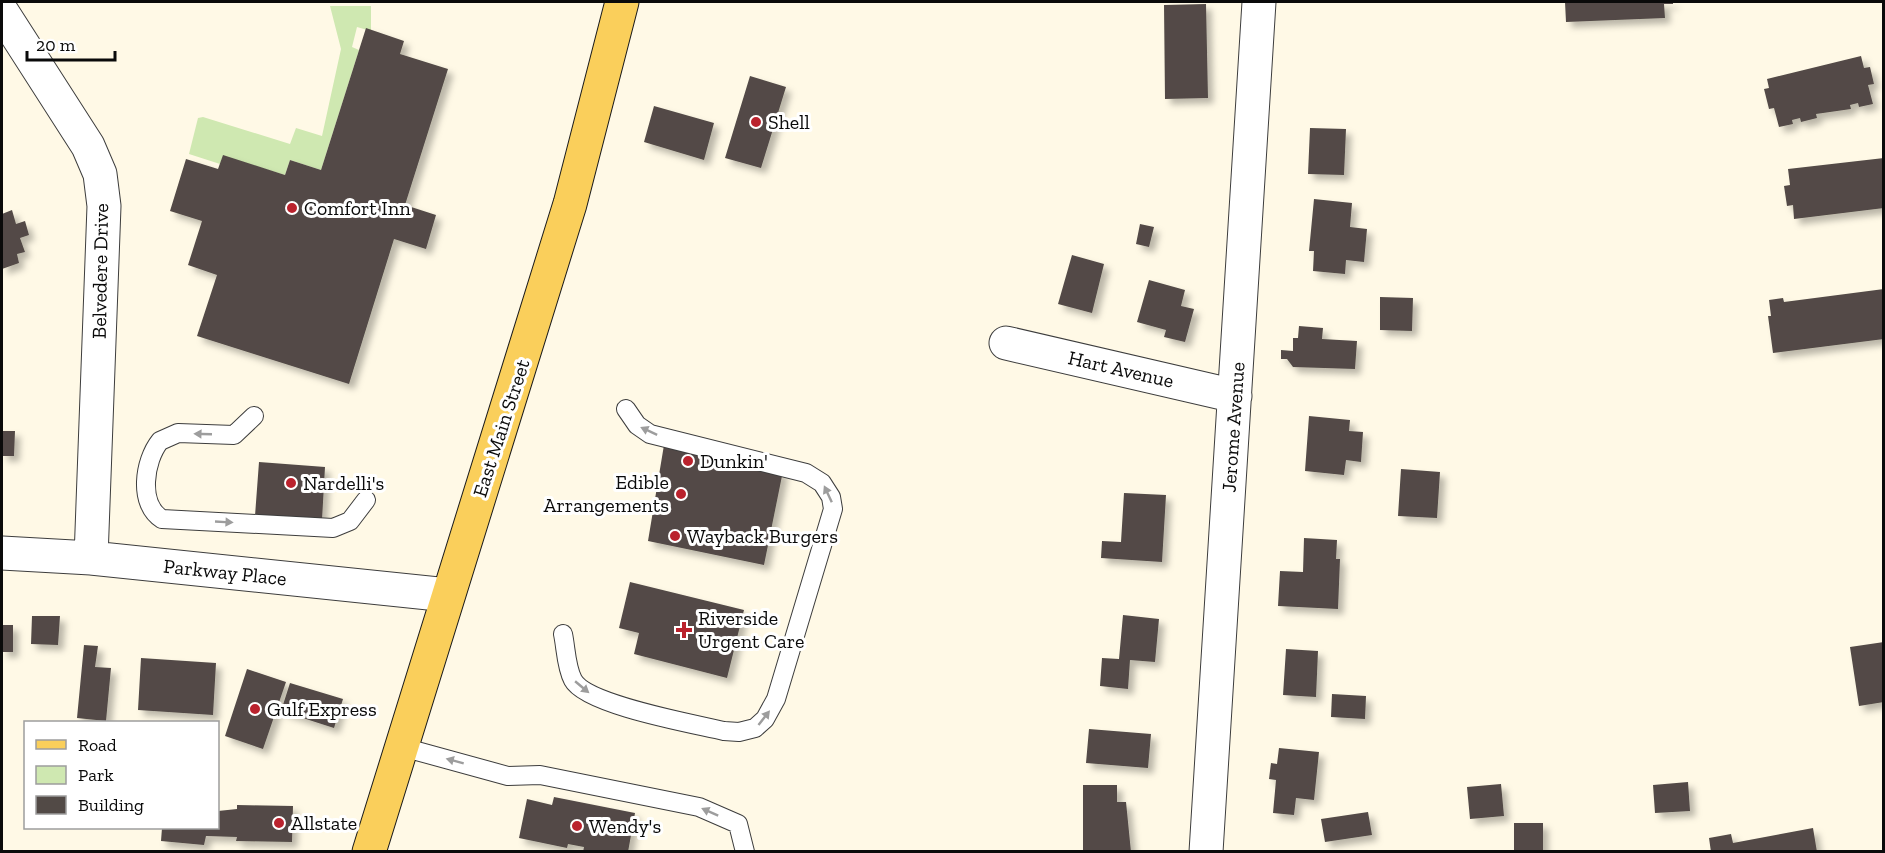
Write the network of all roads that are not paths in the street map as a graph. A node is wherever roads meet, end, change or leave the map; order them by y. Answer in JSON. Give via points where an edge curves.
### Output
{"nodes":[{"id":1,"x":622,"y":2,"type":"edge"},
{"id":2,"x":1259,"y":2,"type":"edge"},
{"id":3,"x":2,"y":12,"type":"edge"},
{"id":4,"x":1006,"y":343,"type":"dead end"},
{"id":5,"x":1235,"y":396,"type":"junction"},
{"id":6,"x":626,"y":409,"type":"dead end"},
{"id":7,"x":254,"y":416,"type":"dead end"},
{"id":8,"x":366,"y":500,"type":"dead end"},
{"id":9,"x":2,"y":553,"type":"edge"},
{"id":10,"x":91,"y":558,"type":"junction"},
{"id":11,"x":448,"y":595,"type":"junction"},
{"id":12,"x":563,"y":634,"type":"dead end"},
{"id":13,"x":402,"y":747,"type":"junction"},
{"id":14,"x":369,"y":852,"type":"edge"},
{"id":15,"x":745,"y":852,"type":"edge"},
{"id":16,"x":1206,"y":852,"type":"edge"}],
"edges":[{"from":1,"to":11,"type":"main road","name":"East Main Street","via":[[570,204]]},
{"from":2,"to":5,"type":"street","name":"Jerome Avenue"},
{"from":3,"to":10,"type":"street","name":"Belvedere Drive","via":[[88,146],[100,174],[104,206]]},
{"from":4,"to":5,"type":"street","name":"Hart Avenue"},
{"from":5,"to":16,"type":"street","name":"Jerome Avenue"},
{"from":12,"to":6,"type":"lane","one_way":true,"via":[[573,680],[592,696],[724,730],[755,728],[776,699],[818,565],[833,509],[822,483],[806,473],[650,434],[637,425]]},
{"from":7,"to":8,"type":"lane","one_way":true,"via":[[234,435],[178,433],[160,441],[148,465],[147,503],[152,513],[162,519],[333,528],[351,521]]},
{"from":9,"to":10,"type":"street","name":"Parkway Place"},
{"from":10,"to":11,"type":"street","name":"Parkway Place"},
{"from":11,"to":13,"type":"main road","name":"East Main Street"},
{"from":13,"to":14,"type":"main road","name":"East Main Street"},
{"from":15,"to":13,"type":"lane","one_way":true,"via":[[738,824],[699,807],[540,775],[508,776]]}]}
